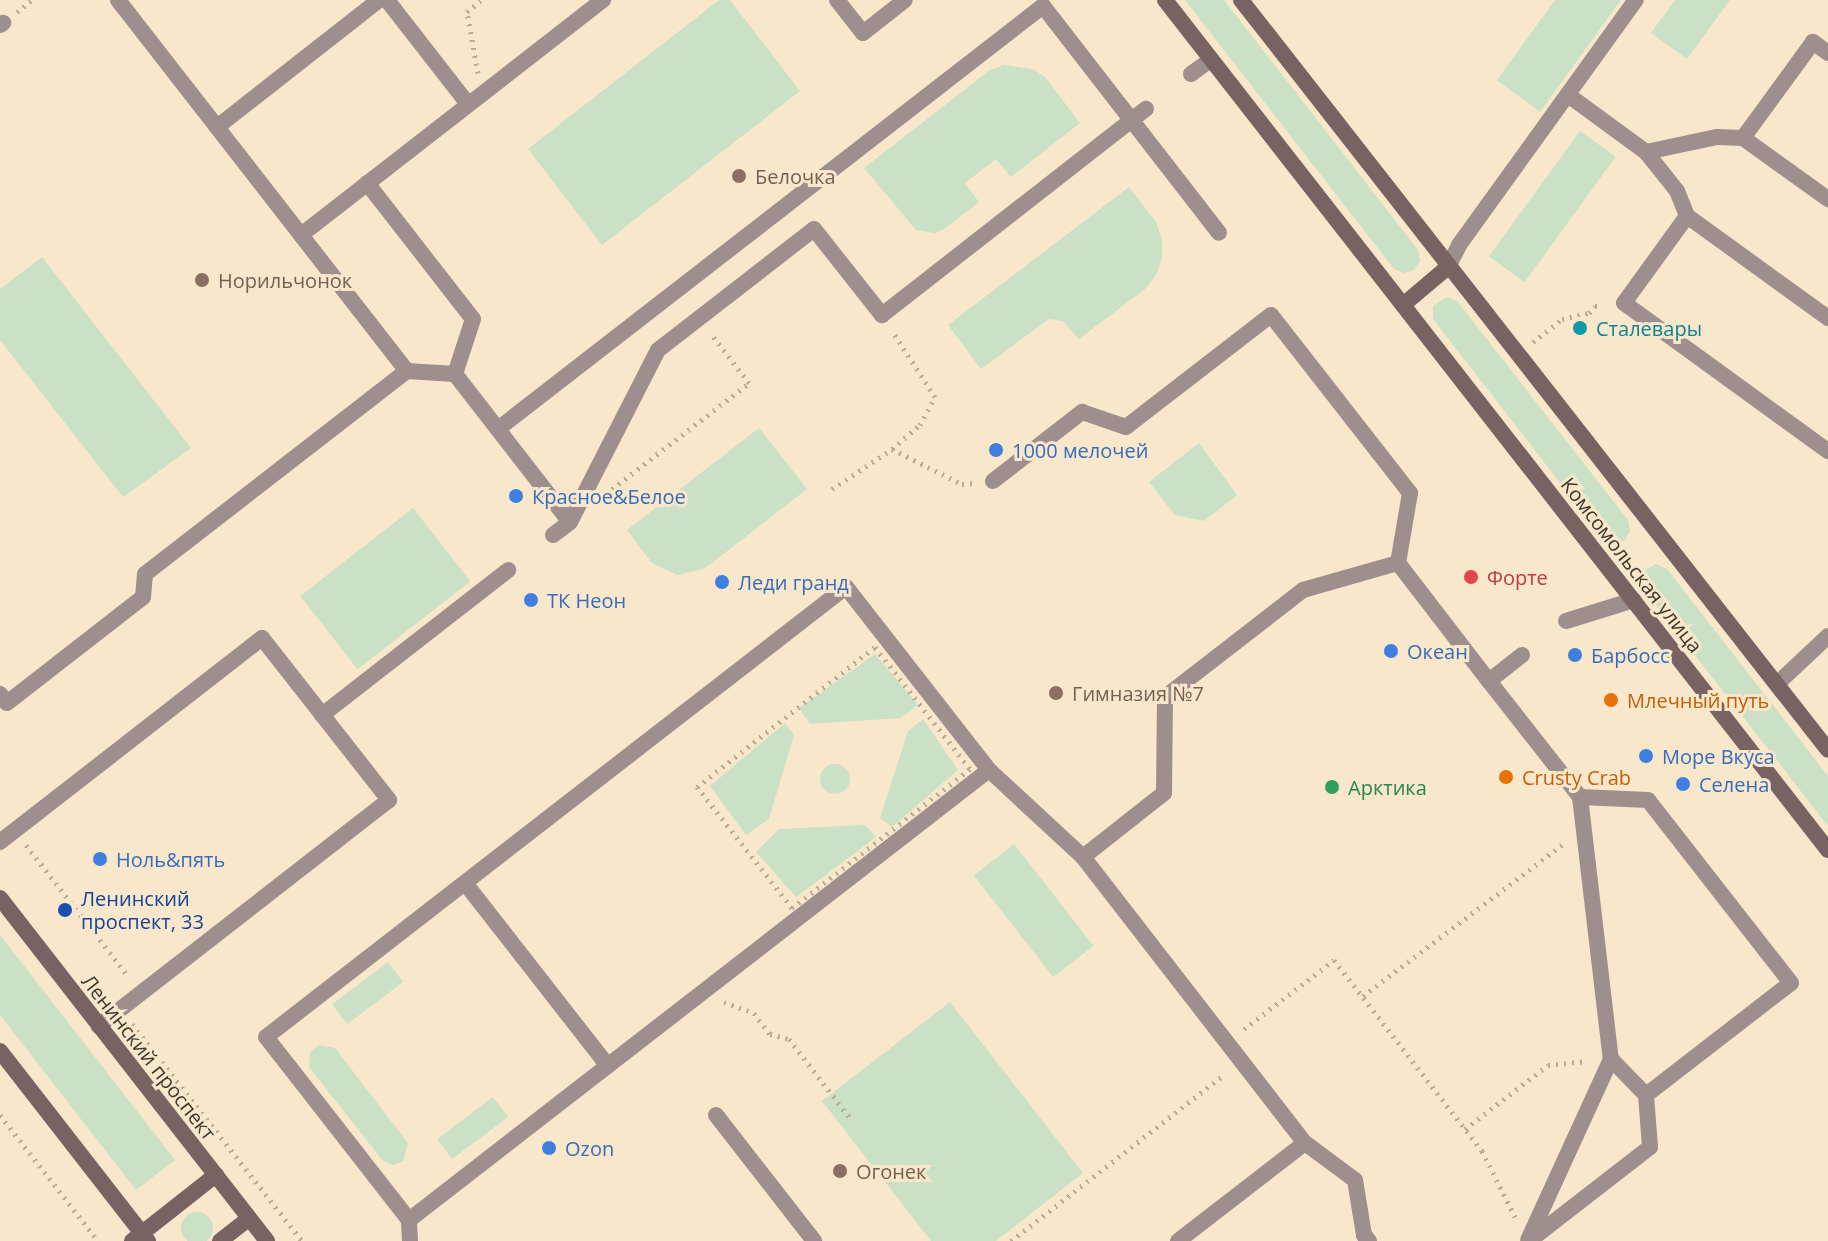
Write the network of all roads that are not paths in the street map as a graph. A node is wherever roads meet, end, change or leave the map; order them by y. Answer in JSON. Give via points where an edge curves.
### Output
{"nodes":[{"id":1,"x":118,"y":0,"type":"edge"},
{"id":2,"x":379,"y":0,"type":"edge"},
{"id":3,"x":387,"y":0,"type":"edge"},
{"id":4,"x":603,"y":0,"type":"edge"},
{"id":5,"x":837,"y":0,"type":"edge"},
{"id":6,"x":905,"y":0,"type":"edge"},
{"id":7,"x":1165,"y":0,"type":"edge"},
{"id":8,"x":1241,"y":0,"type":"edge"},
{"id":9,"x":1636,"y":0,"type":"edge"},
{"id":10,"x":1828,"y":53,"type":"edge"},
{"id":11,"x":1210,"y":60,"type":"junction"},
{"id":12,"x":1191,"y":74,"type":"dead end"},
{"id":13,"x":1568,"y":95,"type":"junction"},
{"id":14,"x":468,"y":104,"type":"junction"},
{"id":15,"x":1146,"y":109,"type":"dead end"},
{"id":16,"x":1131,"y":121,"type":"junction"},
{"id":17,"x":217,"y":127,"type":"junction"},
{"id":18,"x":1743,"y":138,"type":"junction"},
{"id":19,"x":1646,"y":152,"type":"junction"},
{"id":20,"x":367,"y":183,"type":"junction"},
{"id":21,"x":1828,"y":199,"type":"edge"},
{"id":22,"x":1687,"y":216,"type":"junction"},
{"id":23,"x":1219,"y":233,"type":"dead end"},
{"id":24,"x":301,"y":235,"type":"junction"},
{"id":25,"x":1448,"y":267,"type":"junction"},
{"id":26,"x":1403,"y":305,"type":"junction"},
{"id":27,"x":1828,"y":318,"type":"edge"},
{"id":28,"x":407,"y":371,"type":"junction"},
{"id":29,"x":455,"y":374,"type":"junction"},
{"id":30,"x":498,"y":429,"type":"junction"},
{"id":31,"x":1828,"y":451,"type":"edge"},
{"id":32,"x":993,"y":481,"type":"road end"},
{"id":33,"x":570,"y":522,"type":"junction"},
{"id":34,"x":553,"y":535,"type":"dead end"},
{"id":35,"x":1398,"y":563,"type":"junction"},
{"id":36,"x":508,"y":570,"type":"dead end"},
{"id":37,"x":1634,"y":600,"type":"junction"},
{"id":38,"x":1566,"y":621,"type":"dead end"},
{"id":39,"x":1828,"y":636,"type":"edge"},
{"id":40,"x":1522,"y":655,"type":"dead end"},
{"id":41,"x":1489,"y":681,"type":"junction"},
{"id":42,"x":1777,"y":684,"type":"junction"},
{"id":43,"x":0,"y":694,"type":"edge"},
{"id":44,"x":322,"y":715,"type":"junction"},
{"id":45,"x":1828,"y":750,"type":"edge"},
{"id":46,"x":989,"y":770,"type":"junction"},
{"id":47,"x":1580,"y":797,"type":"junction"},
{"id":48,"x":0,"y":842,"type":"edge"},
{"id":49,"x":1828,"y":850,"type":"edge"},
{"id":50,"x":1083,"y":857,"type":"junction"},
{"id":51,"x":465,"y":883,"type":"junction"},
{"id":52,"x":0,"y":898,"type":"edge"},
{"id":53,"x":99,"y":1026,"type":"junction"},
{"id":54,"x":0,"y":1051,"type":"edge"},
{"id":55,"x":1611,"y":1059,"type":"junction"},
{"id":56,"x":607,"y":1065,"type":"junction"},
{"id":57,"x":1646,"y":1095,"type":"junction"},
{"id":58,"x":716,"y":1115,"type":"dead end"},
{"id":59,"x":1305,"y":1143,"type":"junction"},
{"id":60,"x":216,"y":1175,"type":"junction"},
{"id":61,"x":249,"y":1218,"type":"junction"},
{"id":62,"x":409,"y":1220,"type":"junction"},
{"id":63,"x":1526,"y":1237,"type":"edge"},
{"id":64,"x":141,"y":1238,"type":"edge"},
{"id":65,"x":220,"y":1241,"type":"edge"},
{"id":66,"x":267,"y":1241,"type":"edge"},
{"id":67,"x":410,"y":1241,"type":"edge"},
{"id":68,"x":814,"y":1241,"type":"edge"},
{"id":69,"x":1178,"y":1241,"type":"edge"},
{"id":70,"x":1369,"y":1241,"type":"edge"}],
"edges":[{"from":1,"to":17,"type":"street"},
{"from":2,"to":17,"type":"street"},
{"from":3,"to":14,"type":"street"},
{"from":4,"to":14,"type":"street"},
{"from":5,"to":6,"type":"street","via":[[863,33]]},
{"from":7,"to":11,"type":"street","name":"Комсомольская улица"},
{"from":8,"to":25,"type":"street","name":"Комсомольская улица"},
{"from":9,"to":13,"type":"street"},
{"from":10,"to":18,"type":"street","via":[[1813,42]]},
{"from":11,"to":12,"type":"street"},
{"from":11,"to":26,"type":"street","name":"Комсомольская улица"},
{"from":13,"to":19,"type":"street"},
{"from":13,"to":25,"type":"street"},
{"from":14,"to":20,"type":"street"},
{"from":15,"to":16,"type":"street"},
{"from":16,"to":23,"type":"street"},
{"from":16,"to":30,"type":"street","via":[[1043,6]]},
{"from":16,"to":33,"type":"street","via":[[882,315],[814,229],[658,350]]},
{"from":17,"to":24,"type":"street"},
{"from":18,"to":19,"type":"street","via":[[1717,137]]},
{"from":18,"to":21,"type":"street"},
{"from":19,"to":22,"type":"street","via":[[1677,191]]},
{"from":20,"to":24,"type":"street"},
{"from":20,"to":29,"type":"street","via":[[473,319]]},
{"from":22,"to":27,"type":"street"},
{"from":22,"to":31,"type":"street","via":[[1624,303]]},
{"from":24,"to":28,"type":"street"},
{"from":25,"to":26,"type":"street"},
{"from":25,"to":42,"type":"street","name":"Комсомольская улица"},
{"from":26,"to":37,"type":"street","name":"Комсомольская улица"},
{"from":28,"to":29,"type":"street"},
{"from":28,"to":43,"type":"street","via":[[145,574],[143,597],[7,703]]},
{"from":29,"to":30,"type":"street"},
{"from":30,"to":33,"type":"street"},
{"from":32,"to":35,"type":"street","via":[[1082,412],[1126,427],[1271,315],[1410,493]]},
{"from":33,"to":34,"type":"street"},
{"from":35,"to":41,"type":"street"},
{"from":35,"to":50,"type":"street","via":[[1303,590],[1165,697],[1164,793]]},
{"from":36,"to":44,"type":"street"},
{"from":37,"to":38,"type":"street"},
{"from":37,"to":49,"type":"street","name":"Комсомольская улица"},
{"from":39,"to":42,"type":"street"},
{"from":40,"to":41,"type":"street"},
{"from":41,"to":47,"type":"street"},
{"from":42,"to":45,"type":"street","name":"Комсомольская улица"},
{"from":44,"to":48,"type":"street","via":[[262,638]]},
{"from":44,"to":53,"type":"street","via":[[389,800]]},
{"from":46,"to":50,"type":"street"},
{"from":46,"to":51,"type":"street","via":[[846,587]]},
{"from":46,"to":56,"type":"street"},
{"from":47,"to":55,"type":"street"},
{"from":47,"to":57,"type":"street","via":[[1648,800],[1791,983]]},
{"from":50,"to":59,"type":"street"},
{"from":51,"to":56,"type":"street"},
{"from":51,"to":62,"type":"street","via":[[266,1037]]},
{"from":52,"to":53,"type":"street","name":"Ленинский проспект"},
{"from":53,"to":60,"type":"street","name":"Ленинский проспект"},
{"from":54,"to":64,"type":"street"},
{"from":55,"to":57,"type":"street"},
{"from":55,"to":63,"type":"street"},
{"from":56,"to":62,"type":"street"},
{"from":57,"to":63,"type":"street","via":[[1650,1147]]},
{"from":58,"to":68,"type":"street"},
{"from":59,"to":69,"type":"street"},
{"from":59,"to":70,"type":"street","via":[[1355,1180]]},
{"from":60,"to":61,"type":"street","name":"Ленинский проспект"},
{"from":60,"to":64,"type":"street"},
{"from":61,"to":65,"type":"street"},
{"from":61,"to":66,"type":"street","name":"Ленинский проспект"},
{"from":62,"to":67,"type":"street"}]}
